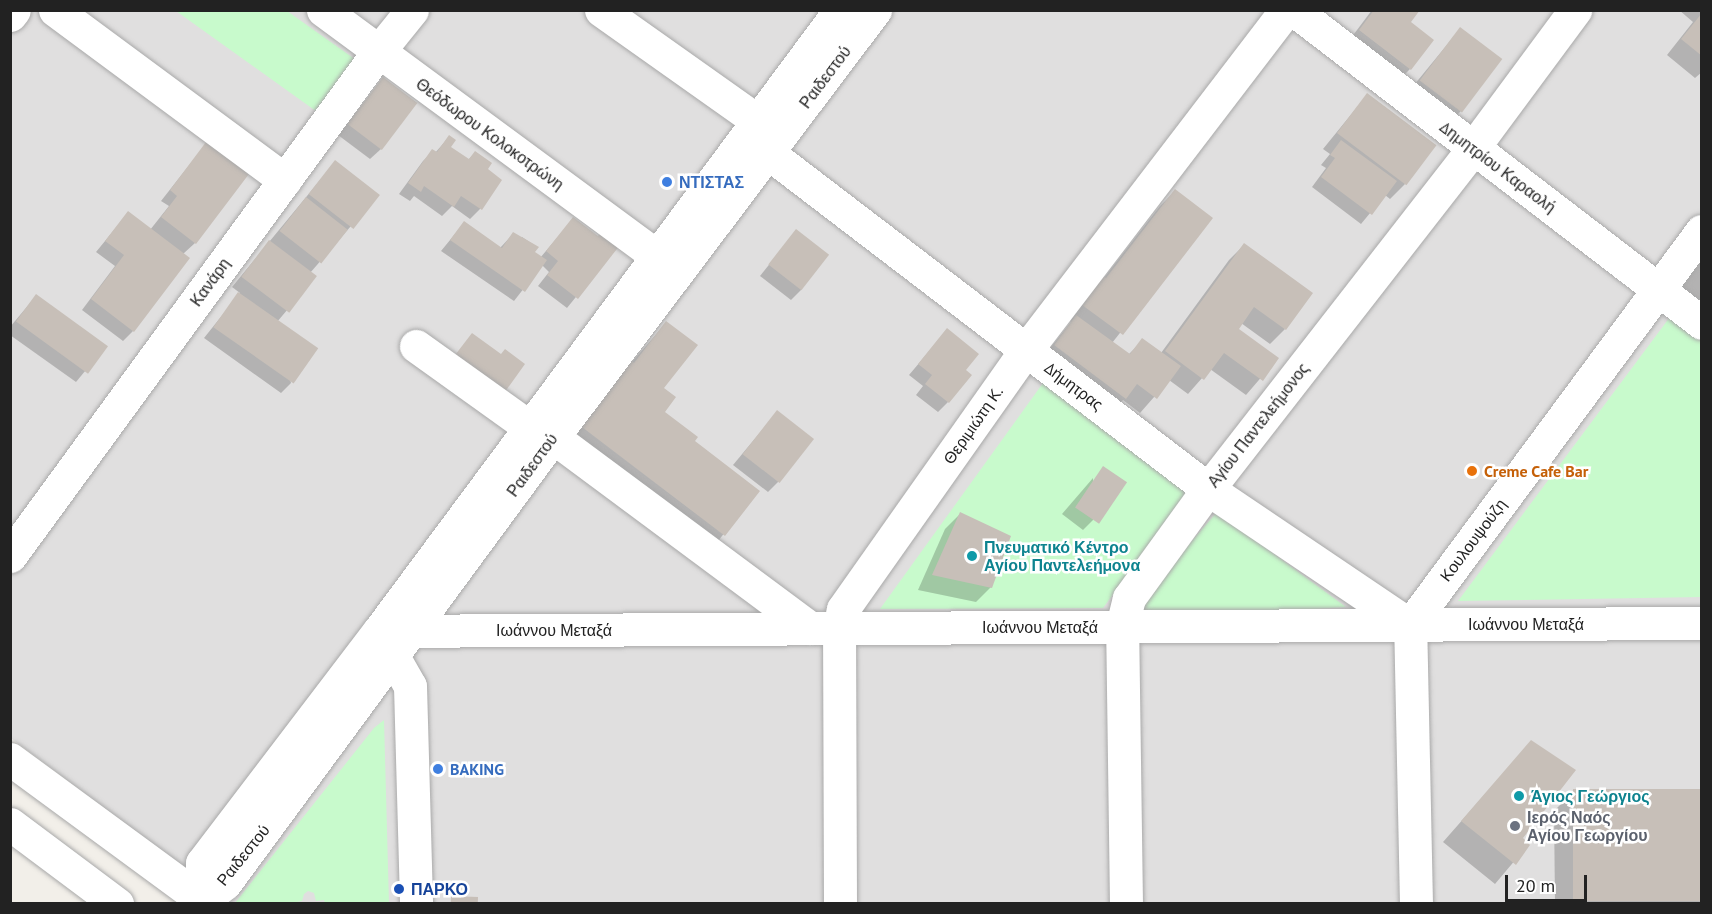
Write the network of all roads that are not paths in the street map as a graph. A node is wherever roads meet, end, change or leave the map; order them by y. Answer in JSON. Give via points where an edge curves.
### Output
{"nodes":[{"id":1,"x":14,"y":10,"type":"edge"},
{"id":2,"x":55,"y":10,"type":"edge"},
{"id":3,"x":323,"y":10,"type":"edge"},
{"id":4,"x":412,"y":10,"type":"edge"},
{"id":5,"x":601,"y":10,"type":"edge"},
{"id":6,"x":840,"y":10,"type":"edge"},
{"id":7,"x":875,"y":10,"type":"edge"},
{"id":8,"x":1286,"y":10,"type":"edge"},
{"id":9,"x":1294,"y":10,"type":"edge"},
{"id":10,"x":1575,"y":10,"type":"edge"},
{"id":11,"x":10,"y":15,"type":"edge"},
{"id":12,"x":378,"y":52,"type":"junction"},
{"id":13,"x":758,"y":136,"type":"junction"},
{"id":14,"x":1473,"y":148,"type":"junction"},
{"id":15,"x":285,"y":180,"type":"junction"},
{"id":16,"x":1701,"y":231,"type":"edge"},
{"id":17,"x":657,"y":256,"type":"junction"},
{"id":18,"x":1659,"y":290,"type":"junction"},
{"id":19,"x":1701,"y":323,"type":"edge"},
{"id":20,"x":416,"y":346,"type":"dead end"},
{"id":21,"x":1026,"y":350,"type":"junction"},
{"id":22,"x":541,"y":432,"type":"junction"},
{"id":23,"x":1208,"y":489,"type":"junction"},
{"id":24,"x":10,"y":556,"type":"edge"},
{"id":25,"x":1701,"y":623,"type":"edge"},
{"id":26,"x":1410,"y":625,"type":"junction"},
{"id":27,"x":1122,"y":626,"type":"junction"},
{"id":28,"x":825,"y":628,"type":"junction"},
{"id":29,"x":394,"y":639,"type":"junction"},
{"id":30,"x":10,"y":759,"type":"edge"},
{"id":31,"x":10,"y":824,"type":"edge"},
{"id":32,"x":201,"y":902,"type":"edge"},
{"id":33,"x":117,"y":903,"type":"edge"},
{"id":34,"x":416,"y":903,"type":"edge"},
{"id":35,"x":840,"y":903,"type":"edge"},
{"id":36,"x":1126,"y":903,"type":"edge"},
{"id":37,"x":1416,"y":903,"type":"edge"}],
"edges":[{"from":1,"to":11,"type":"street"},
{"from":2,"to":15,"type":"street"},
{"from":3,"to":12,"type":"street","name":"Θεόδωρου Κολοκοτρώνη"},
{"from":4,"to":12,"type":"street","name":"Κανάρη"},
{"from":5,"to":13,"type":"street","name":"Δήμητρας"},
{"from":6,"to":13,"type":"street","name":"Ραιδεστού"},
{"from":7,"to":13,"type":"street","name":"Ραιδεστού"},
{"from":8,"to":21,"type":"street","name":"Θεριμιώτη Κ."},
{"from":9,"to":14,"type":"street","name":"Δημητρίου Καραολή"},
{"from":10,"to":14,"type":"street","name":"Αγίου Παντελεήμονος"},
{"from":12,"to":15,"type":"street","name":"Κανάρη"},
{"from":12,"to":17,"type":"street","name":"Θεόδωρου Κολοκοτρώνη"},
{"from":13,"to":17,"type":"street","name":"Ραιδεστού"},
{"from":13,"to":21,"type":"street","name":"Δήμητρας"},
{"from":13,"to":22,"type":"street","name":"Ραιδεστού"},
{"from":14,"to":18,"type":"street","name":"Δημητρίου Καραολή"},
{"from":14,"to":23,"type":"street","name":"Αγίου Παντελεήμονος"},
{"from":15,"to":24,"type":"street","name":"Κανάρη"},
{"from":16,"to":18,"type":"street","name":"Κουλουψούζη"},
{"from":17,"to":22,"type":"street","name":"Ραιδεστού"},
{"from":18,"to":19,"type":"street","name":"Δημητρίου Καραολή"},
{"from":18,"to":26,"type":"street","name":"Κουλουψούζη"},
{"from":20,"to":22,"type":"street"},
{"from":21,"to":23,"type":"street","name":"Δήμητρας"},
{"from":21,"to":28,"type":"street","name":"Θεριμιώτη Κ.","via":[[843,609]]},
{"from":22,"to":28,"type":"street"},
{"from":22,"to":29,"type":"street","name":"Ραιδεστού"},
{"from":23,"to":26,"type":"street","name":"Δήμητρας"},
{"from":23,"to":27,"type":"street","name":"Αγίου Παντελεήμονος","via":[[1129,597]]},
{"from":25,"to":26,"type":"street","name":"Ιωάννου Μεταξά"},
{"from":26,"to":27,"type":"street","name":"Ιωάννου Μεταξά"},
{"from":26,"to":37,"type":"street"},
{"from":27,"to":28,"type":"street","name":"Ιωάννου Μεταξά"},
{"from":27,"to":36,"type":"street","name":"Αγίου Παντελεήμονος"},
{"from":28,"to":29,"type":"street","name":"Ιωάννου Μεταξά"},
{"from":28,"to":35,"type":"street","name":"Θεριμιώτη Κ."},
{"from":29,"to":32,"type":"street","name":"Ραιδεστού","via":[[225,883]]},
{"from":29,"to":34,"type":"street","via":[[410,686]]},
{"from":30,"to":32,"type":"street"},
{"from":31,"to":33,"type":"street"}]}
